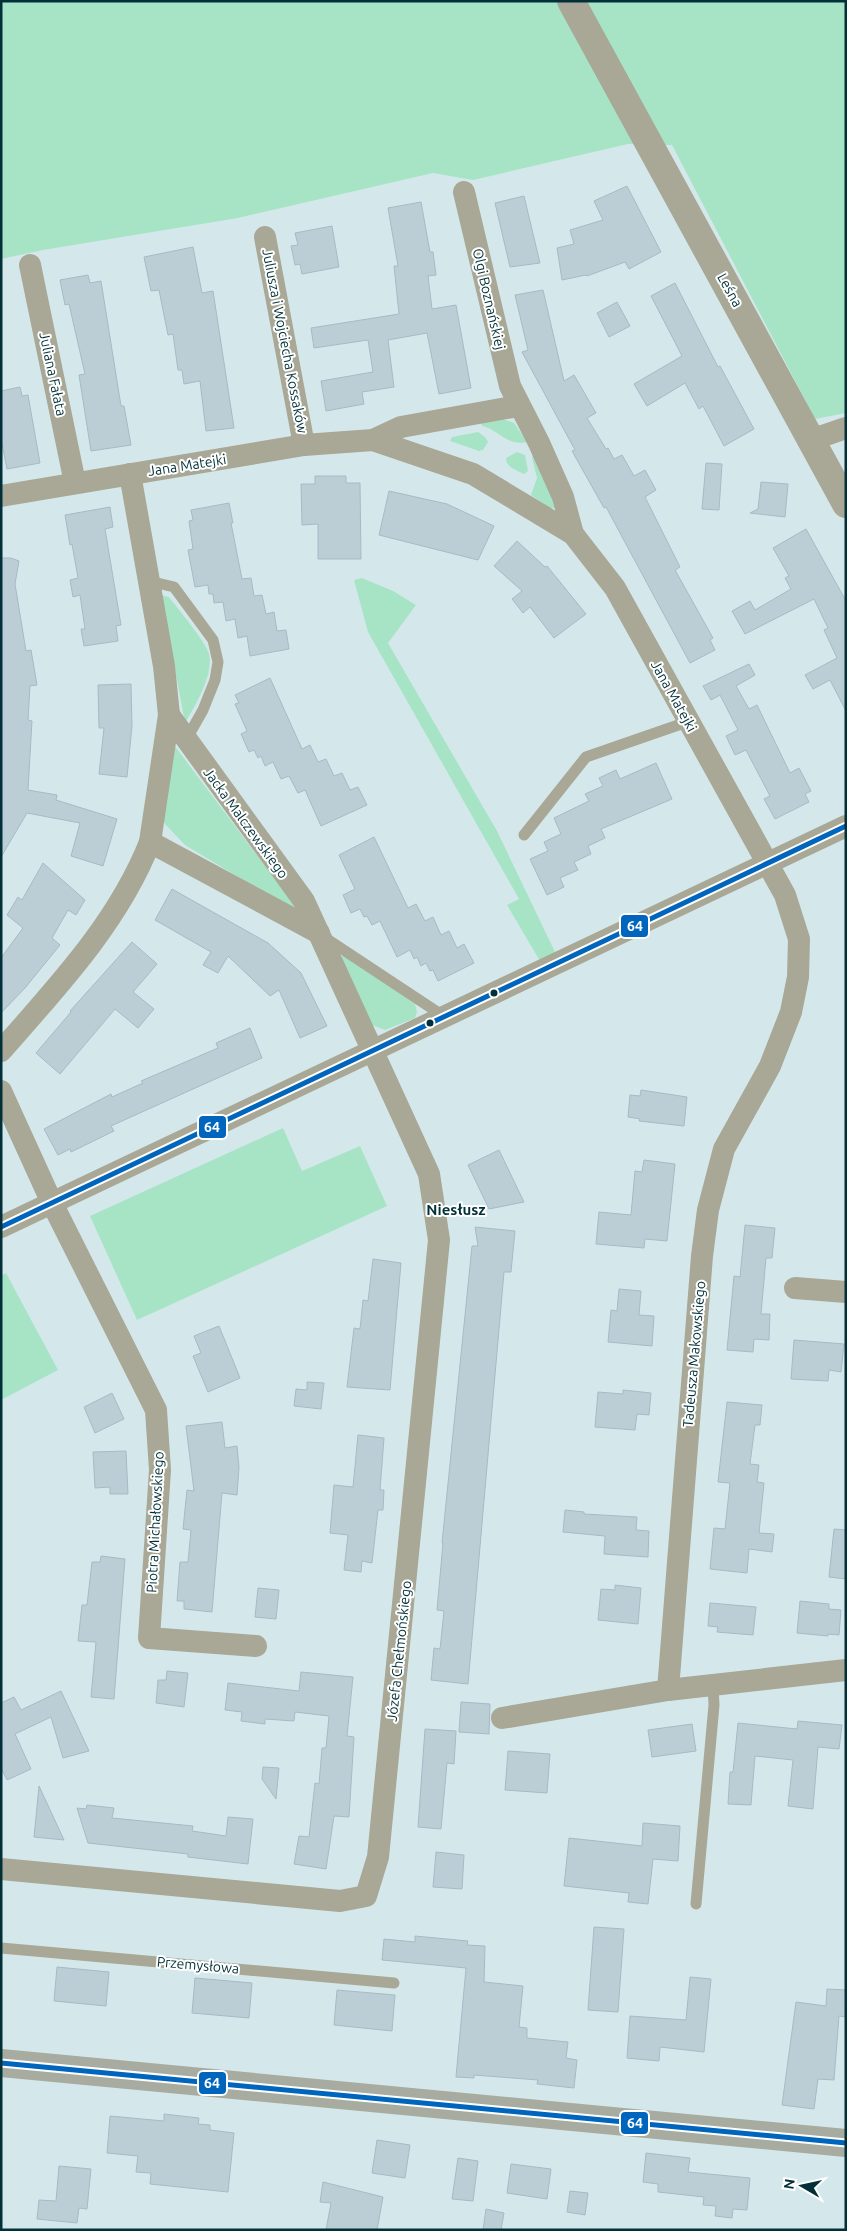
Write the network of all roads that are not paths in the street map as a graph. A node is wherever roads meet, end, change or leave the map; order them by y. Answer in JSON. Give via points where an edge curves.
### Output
{"nodes":[{"id":1,"x":571,"y":1,"type":"edge"},
{"id":2,"x":464,"y":192,"type":"dead end"},
{"id":3,"x":265,"y":237,"type":"dead end"},
{"id":4,"x":30,"y":265,"type":"dead end"},
{"id":5,"x":518,"y":406,"type":"junction"},
{"id":6,"x":846,"y":428,"type":"edge"},
{"id":7,"x":373,"y":440,"type":"junction"},
{"id":8,"x":811,"y":440,"type":"junction"},
{"id":9,"x":304,"y":445,"type":"junction"},
{"id":10,"x":130,"y":474,"type":"junction"},
{"id":11,"x":75,"y":483,"type":"junction"},
{"id":12,"x":1,"y":496,"type":"edge"},
{"id":13,"x":846,"y":504,"type":"edge"},
{"id":14,"x":573,"y":534,"type":"junction"},
{"id":15,"x":150,"y":580,"type":"junction"},
{"id":16,"x":169,"y":715,"type":"junction"},
{"id":17,"x":687,"y":722,"type":"junction"},
{"id":18,"x":186,"y":740,"type":"junction"},
{"id":19,"x":846,"y":826,"type":"edge"},
{"id":20,"x":524,"y":835,"type":"dead end"},
{"id":21,"x":150,"y":842,"type":"junction"},
{"id":22,"x":768,"y":862,"type":"junction"},
{"id":23,"x":319,"y":933,"type":"junction"},
{"id":24,"x":445,"y":1017,"type":"junction"},
{"id":25,"x":1,"y":1051,"type":"edge"},
{"id":26,"x":374,"y":1051,"type":"junction"},
{"id":27,"x":1,"y":1092,"type":"edge"},
{"id":28,"x":52,"y":1203,"type":"junction"},
{"id":29,"x":1,"y":1227,"type":"edge"},
{"id":30,"x":795,"y":1288,"type":"dead end"},
{"id":31,"x":846,"y":1292,"type":"edge"},
{"id":32,"x":256,"y":1646,"type":"dead end"},
{"id":33,"x":846,"y":1670,"type":"edge"},
{"id":34,"x":713,"y":1686,"type":"junction"},
{"id":35,"x":668,"y":1690,"type":"junction"},
{"id":36,"x":502,"y":1718,"type":"dead end"},
{"id":37,"x":1,"y":1869,"type":"edge"},
{"id":38,"x":696,"y":1904,"type":"dead end"},
{"id":39,"x":1,"y":1948,"type":"edge"},
{"id":40,"x":394,"y":1983,"type":"dead end"},
{"id":41,"x":1,"y":2063,"type":"edge"},
{"id":42,"x":846,"y":2143,"type":"edge"}],
"edges":[{"from":1,"to":8,"type":"street","name":"Leśna"},
{"from":2,"to":5,"type":"street","name":"Olgi Boznańskiej","via":[[510,386]]},
{"from":3,"to":9,"type":"street","name":"Juliusza i Wojciecha Kossaków"},
{"from":4,"to":11,"type":"street","name":"Juliana Fałata"},
{"from":5,"to":7,"type":"street","name":"Jana Matejki","via":[[402,427]]},
{"from":5,"to":14,"type":"street","name":"Jana Matejki","via":[[539,443],[563,498]]},
{"from":6,"to":8,"type":"street"},
{"from":7,"to":9,"type":"street","name":"Jana Matejki"},
{"from":7,"to":14,"type":"street","name":"Jana Matejki","via":[[472,474]]},
{"from":8,"to":13,"type":"street","name":"Leśna"},
{"from":9,"to":10,"type":"street","name":"Jana Matejki"},
{"from":10,"to":11,"type":"street","name":"Jana Matejki"},
{"from":10,"to":15,"type":"street","name":"Jacka Malczewskiego"},
{"from":11,"to":12,"type":"street","name":"Jana Matejki"},
{"from":14,"to":17,"type":"street","name":"Jana Matejki","via":[[615,588]]},
{"from":15,"to":16,"type":"street","name":"Jacka Malczewskiego"},
{"from":15,"to":18,"type":"lane","via":[[174,587],[213,640],[218,662],[215,680],[203,710]]},
{"from":16,"to":18,"type":"street","name":"Jacka Malczewskiego"},
{"from":16,"to":21,"type":"street","name":"Jacka Malczewskiego"},
{"from":17,"to":20,"type":"lane","via":[[586,757]]},
{"from":17,"to":22,"type":"street","name":"Jana Matejki"},
{"from":18,"to":23,"type":"street","name":"Jacka Malczewskiego","via":[[304,901]]},
{"from":19,"to":22,"type":"street"},
{"from":21,"to":23,"type":"street"},
{"from":21,"to":25,"type":"street","name":"Jacka Malczewskiego","via":[[114,912],[86,953]]},
{"from":22,"to":24,"type":"street"},
{"from":22,"to":35,"type":"street","name":"Tadeusza Makowskiego","via":[[785,895],[799,939],[798,977],[782,1039],[724,1148],[708,1210]]},
{"from":23,"to":24,"type":"lane"},
{"from":23,"to":26,"type":"street","name":"Jacka Malczewskiego"},
{"from":24,"to":26,"type":"street"},
{"from":26,"to":28,"type":"street"},
{"from":26,"to":37,"type":"street","name":"Józefa Chełmońskiego","via":[[429,1174],[439,1240],[378,1857],[366,1896],[340,1901]]},
{"from":27,"to":28,"type":"street"},
{"from":28,"to":29,"type":"street"},
{"from":28,"to":32,"type":"street","name":"Piotra Michałowskiego","via":[[156,1410],[160,1470],[149,1638]]},
{"from":30,"to":31,"type":"street"},
{"from":33,"to":34,"type":"street"},
{"from":34,"to":35,"type":"street"},
{"from":34,"to":38,"type":"lane"},
{"from":35,"to":36,"type":"street"},
{"from":39,"to":40,"type":"lane","name":"Przemysłowa"},
{"from":41,"to":42,"type":"main road"}]}
